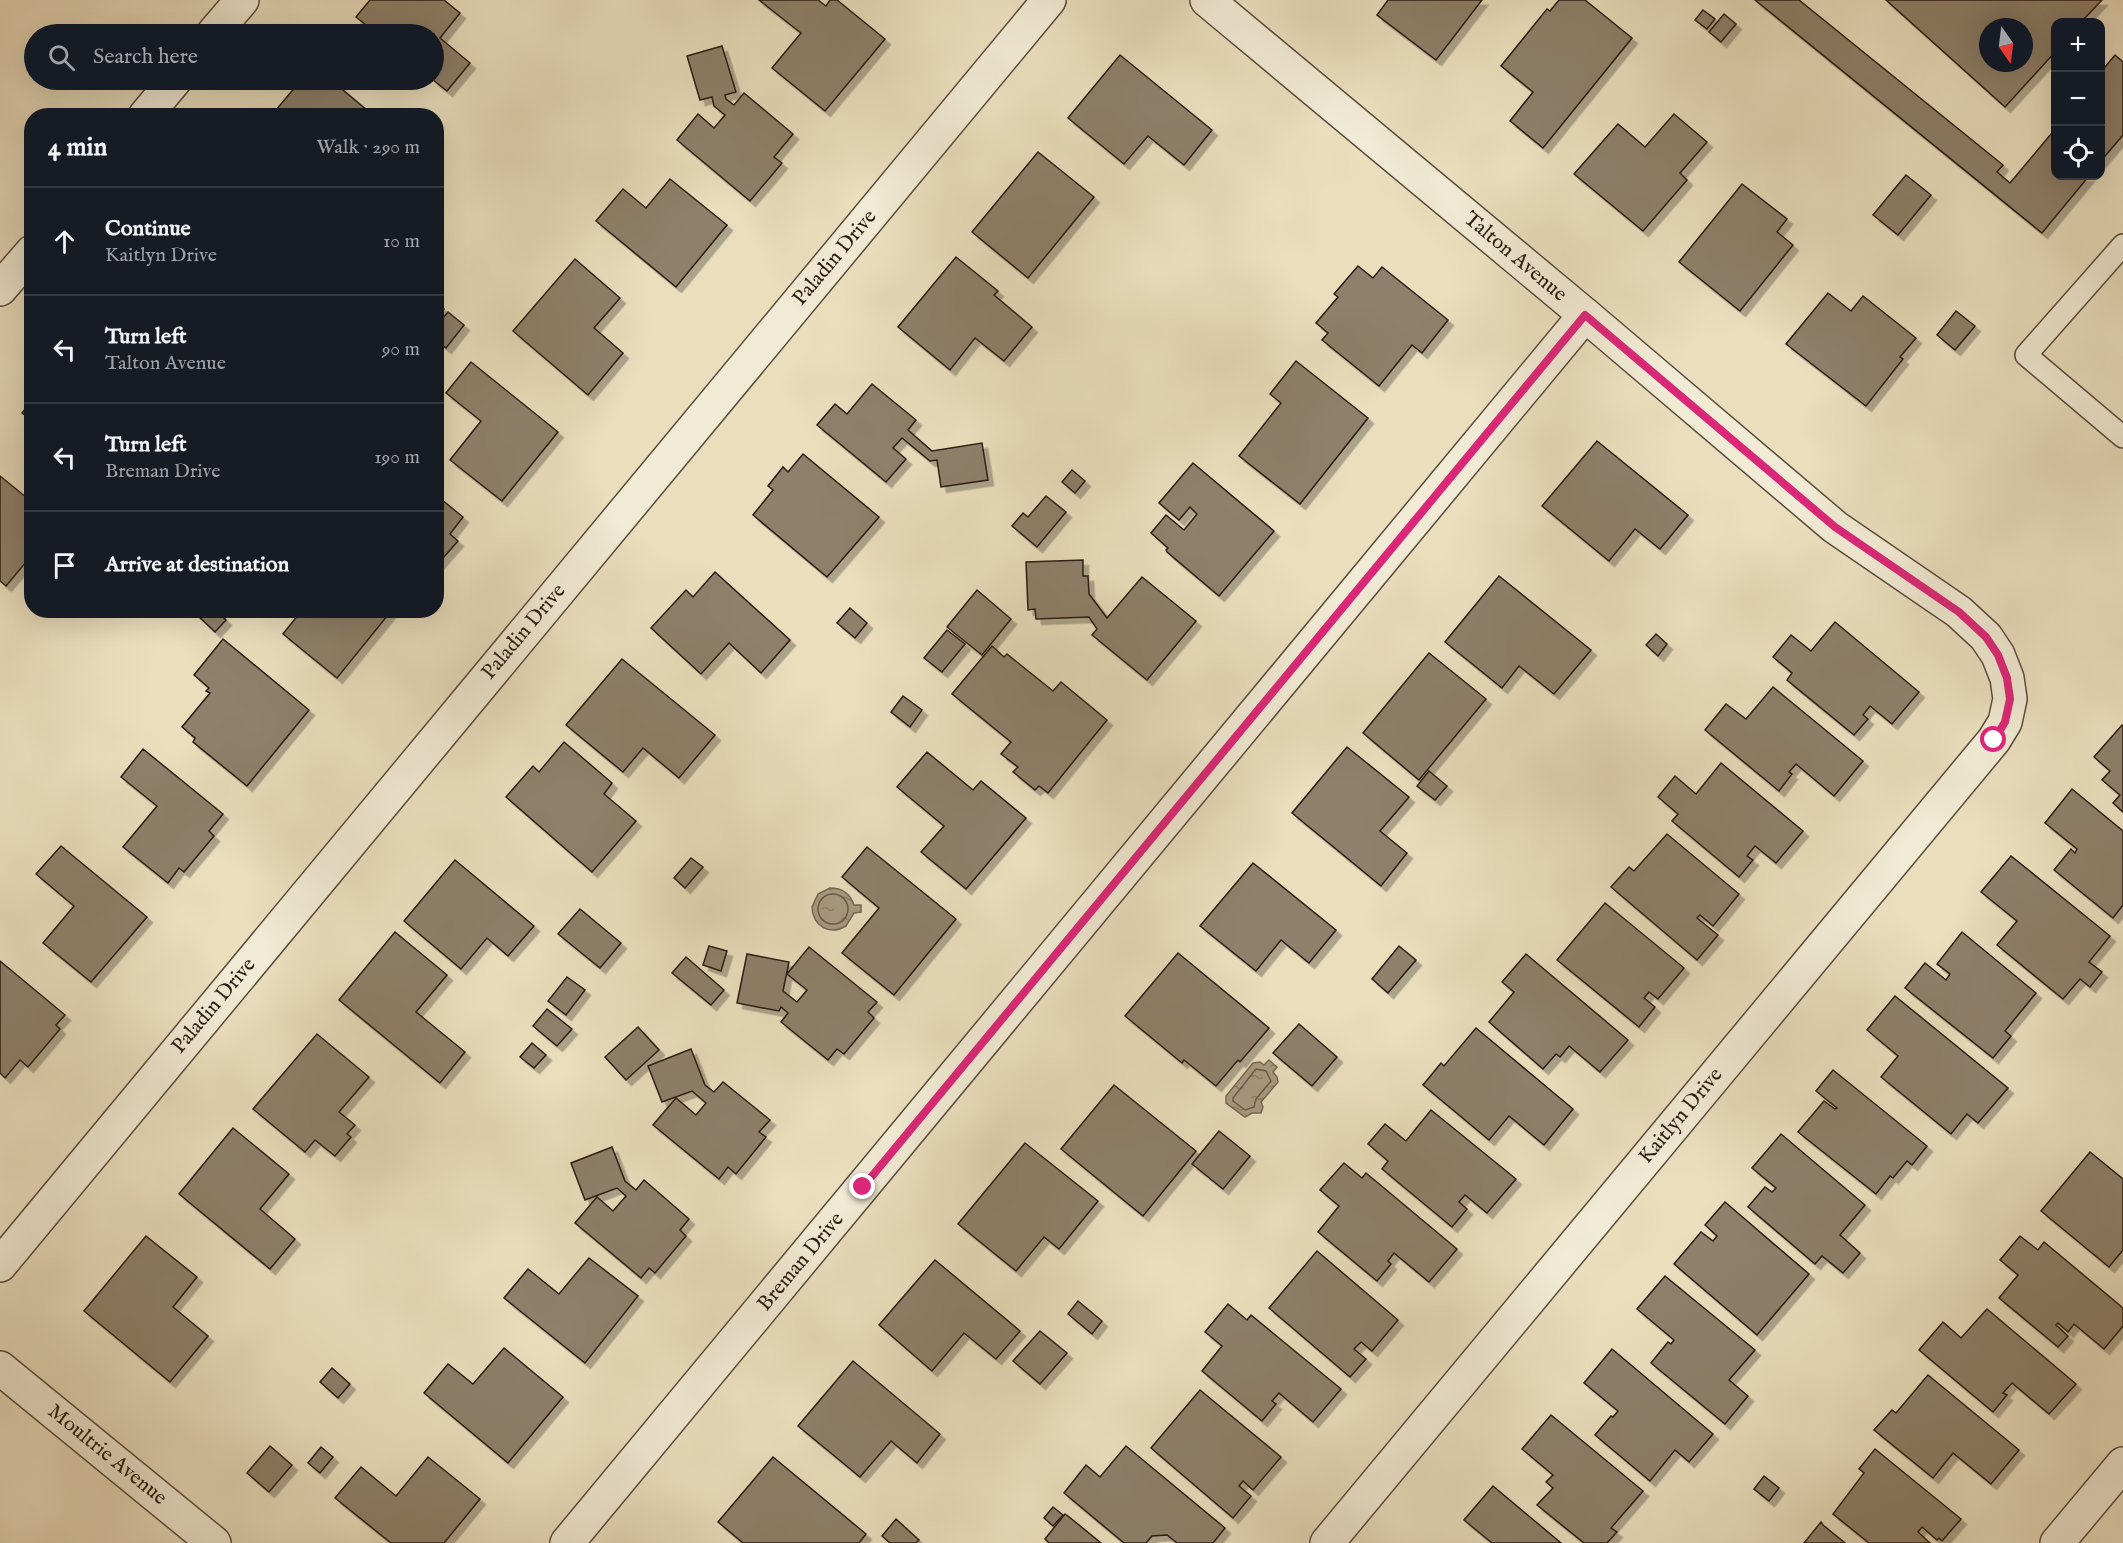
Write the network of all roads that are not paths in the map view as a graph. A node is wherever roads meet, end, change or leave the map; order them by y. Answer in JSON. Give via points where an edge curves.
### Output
{"nodes":[{"id":1,"x":242,"y":0,"type":"edge"},
{"id":2,"x":1049,"y":0,"type":"edge"},
{"id":3,"x":1207,"y":0,"type":"edge"},
{"id":4,"x":222,"y":24,"type":"edge"},
{"id":5,"x":167,"y":90,"type":"edge"},
{"id":6,"x":152,"y":108,"type":"edge"},
{"id":7,"x":2118,"y":259,"type":"edge"},
{"id":8,"x":24,"y":261,"type":"edge"},
{"id":9,"x":0,"y":289,"type":"edge"},
{"id":10,"x":1585,"y":315,"type":"junction"},
{"id":11,"x":2123,"y":438,"type":"edge"},
{"id":12,"x":2007,"y":678,"type":"joint"},
{"id":13,"x":0,"y":1265,"type":"edge"},
{"id":14,"x":0,"y":1368,"type":"edge"},
{"id":15,"x":2123,"y":1464,"type":"edge"},
{"id":16,"x":214,"y":1543,"type":"edge"},
{"id":17,"x":567,"y":1543,"type":"edge"},
{"id":18,"x":1326,"y":1543,"type":"edge"},
{"id":19,"x":2057,"y":1543,"type":"edge"}],
"edges":[{"from":1,"to":4,"type":"street"},
{"from":2,"to":13,"type":"street","name":"Paladin Drive"},
{"from":3,"to":10,"type":"street","name":"Talton Avenue"},
{"from":5,"to":6,"type":"street"},
{"from":7,"to":11,"type":"lane","via":[[2026,355]]},
{"from":8,"to":9,"type":"street"},
{"from":10,"to":12,"type":"street","name":"Talton Avenue","via":[[1835,527],[1959,612],[1986,637]]},
{"from":10,"to":17,"type":"street","name":"Breman Drive"},
{"from":12,"to":18,"type":"street","name":"Kaitlyn Drive","via":[[2010,699],[2005,722],[1994,740]]},
{"from":14,"to":16,"type":"street","name":"Moultrie Avenue"},
{"from":15,"to":19,"type":"street"}]}
